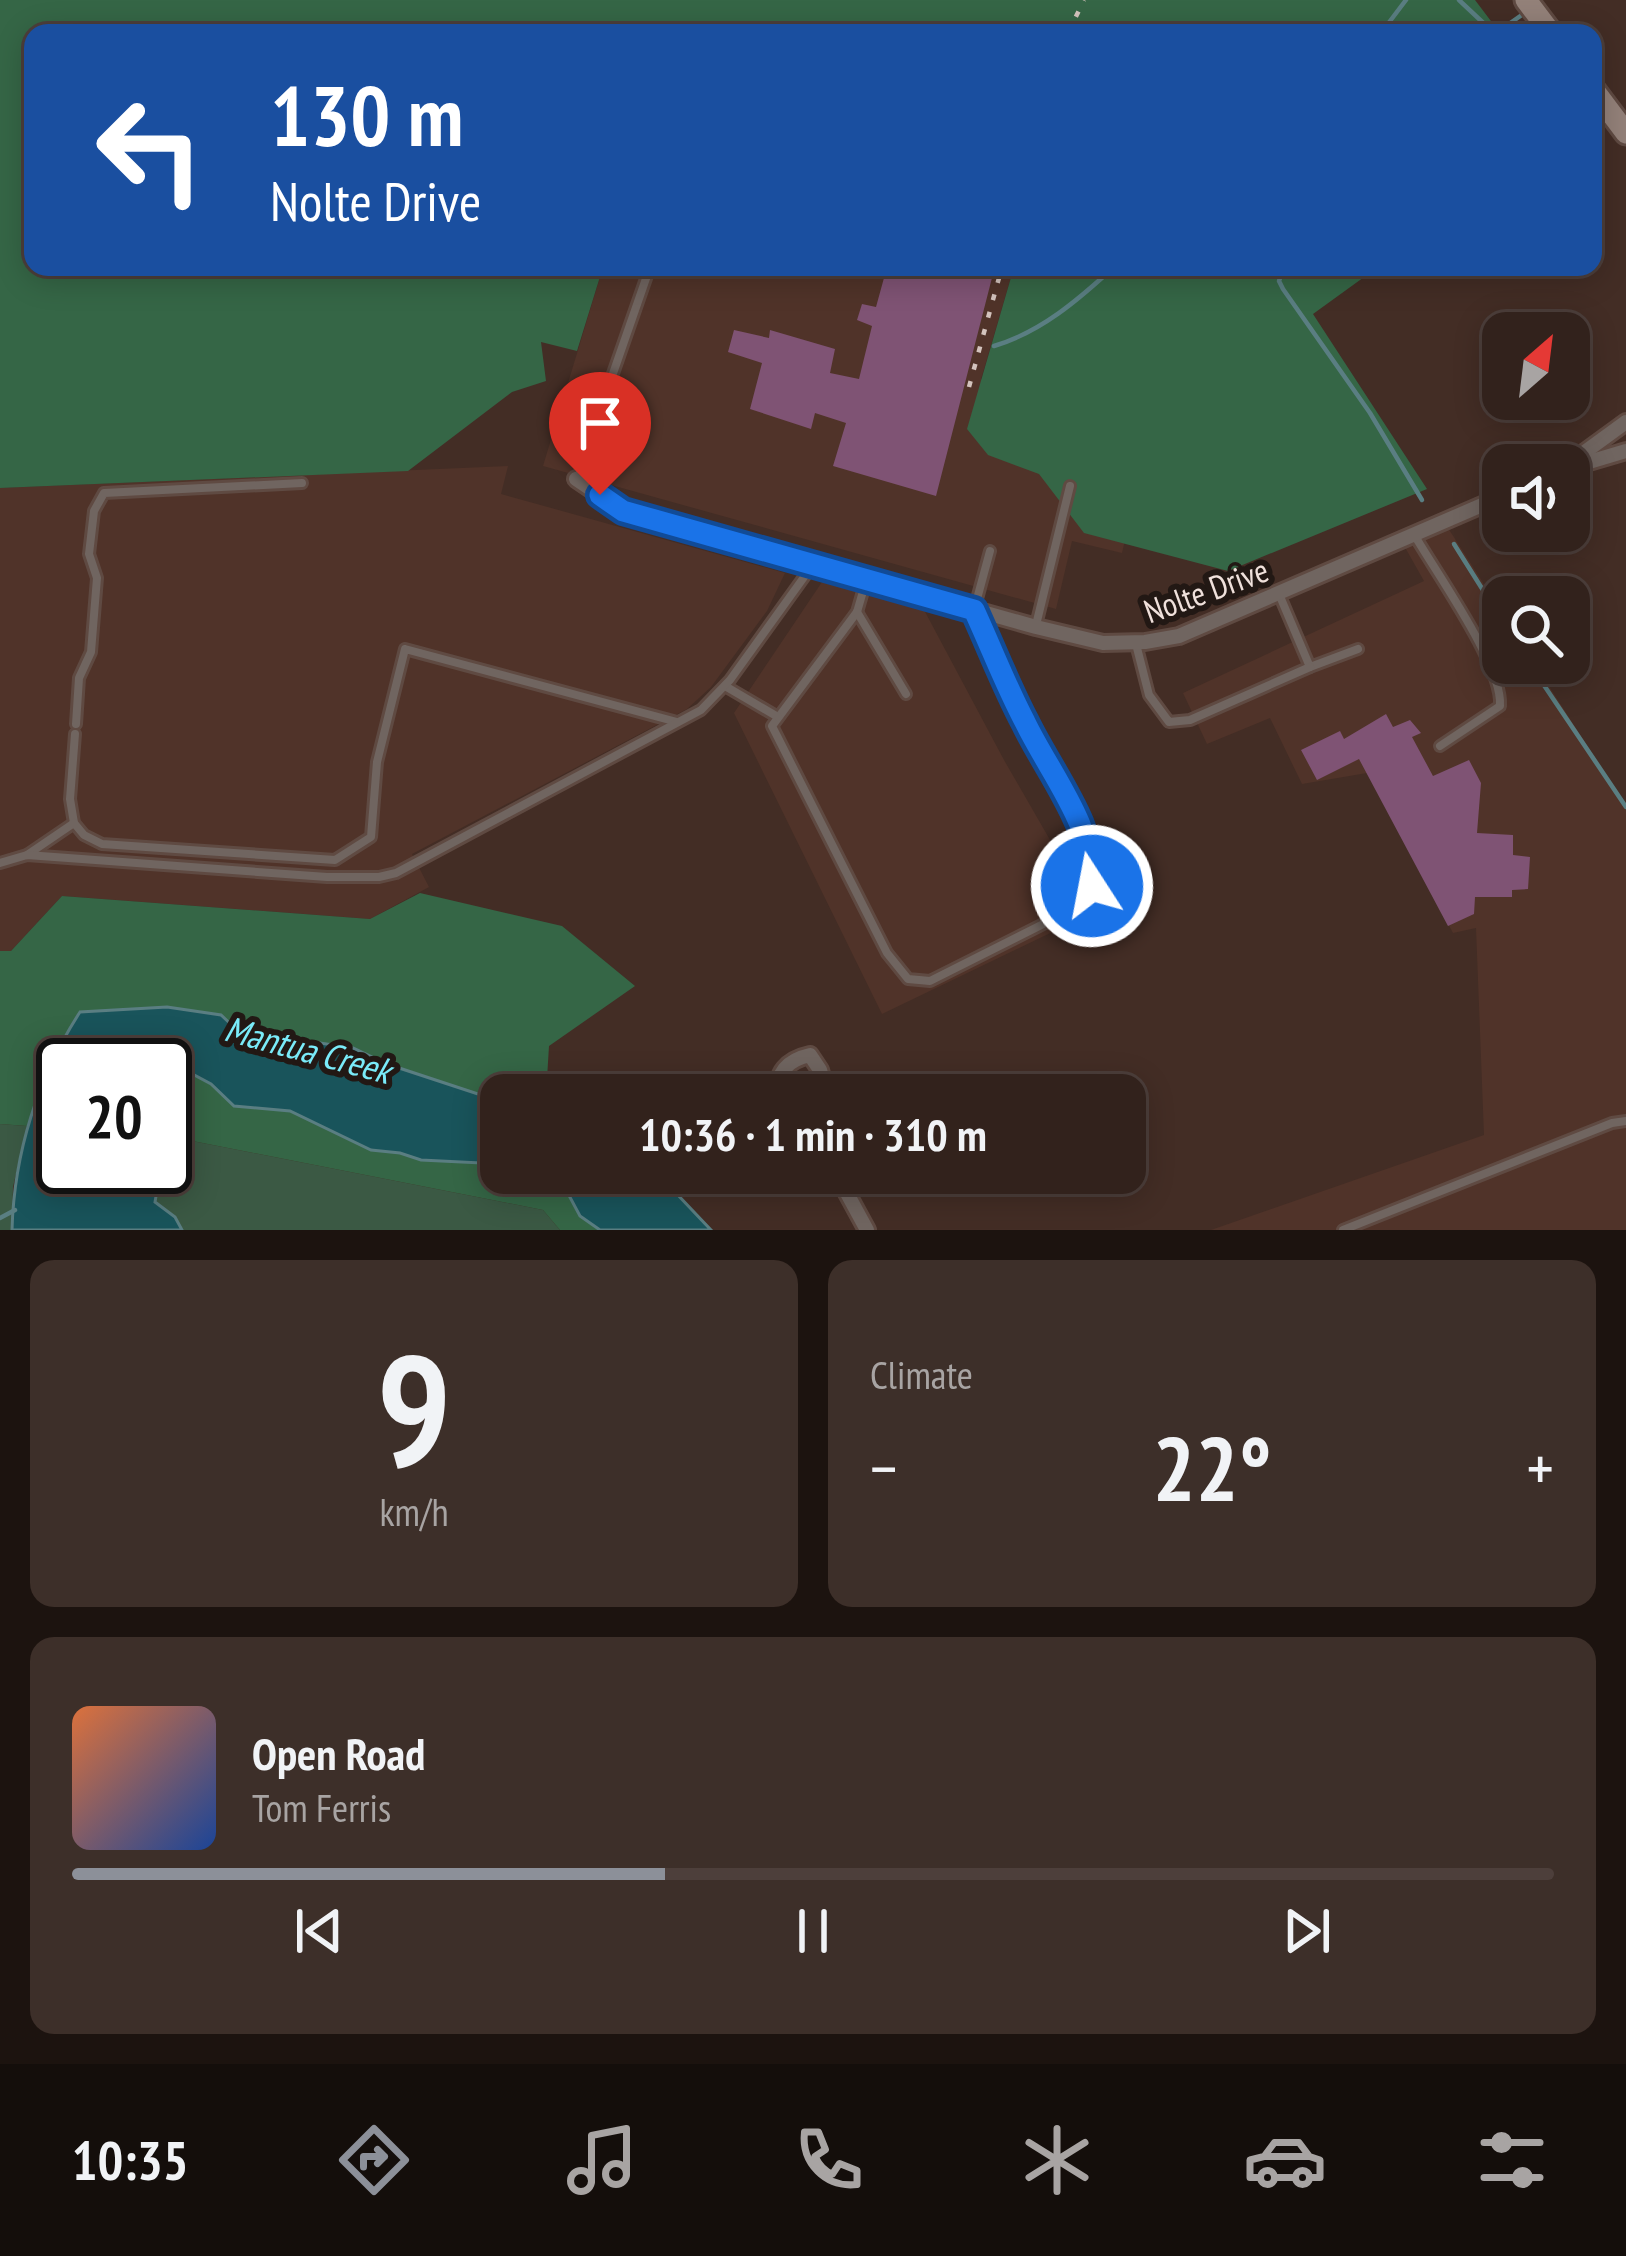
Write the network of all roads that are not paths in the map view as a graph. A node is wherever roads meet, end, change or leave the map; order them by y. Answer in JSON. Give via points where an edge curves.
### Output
{"nodes":[{"id":1,"x":1526,"y":0,"type":"edge"},
{"id":2,"x":1544,"y":24,"type":"edge"},
{"id":3,"x":1602,"y":101,"type":"edge"},
{"id":4,"x":1626,"y":133,"type":"edge"},
{"id":5,"x":647,"y":276,"type":"edge"},
{"id":6,"x":1626,"y":422,"type":"edge"},
{"id":7,"x":1590,"y":449,"type":"edge"},
{"id":8,"x":1626,"y":451,"type":"edge"},
{"id":9,"x":1590,"y":460,"type":"edge"},
{"id":10,"x":576,"y":479,"type":"joint"},
{"id":11,"x":302,"y":483,"type":"dead end"},
{"id":12,"x":1070,"y":486,"type":"dead end"},
{"id":13,"x":1482,"y":506,"type":"edge"},
{"id":14,"x":1415,"y":536,"type":"junction"},
{"id":15,"x":990,"y":551,"type":"dead end"},
{"id":16,"x":812,"y":566,"type":"junction"},
{"id":17,"x":866,"y":581,"type":"junction"},
{"id":18,"x":1279,"y":594,"type":"junction"},
{"id":19,"x":974,"y":610,"type":"junction"},
{"id":20,"x":857,"y":612,"type":"junction"},
{"id":21,"x":1036,"y":627,"type":"junction"},
{"id":22,"x":1136,"y":643,"type":"junction"},
{"id":23,"x":1358,"y":649,"type":"dead end"},
{"id":24,"x":1310,"y":668,"type":"junction"},
{"id":25,"x":724,"y":686,"type":"junction"},
{"id":26,"x":906,"y":694,"type":"dead end"},
{"id":27,"x":778,"y":717,"type":"junction"},
{"id":28,"x":678,"y":722,"type":"junction"},
{"id":29,"x":1440,"y":746,"type":"dead end"},
{"id":30,"x":74,"y":823,"type":"junction"},
{"id":31,"x":27,"y":855,"type":"junction"},
{"id":32,"x":0,"y":862,"type":"edge"},
{"id":33,"x":781,"y":1074,"type":"edge"},
{"id":34,"x":820,"y":1074,"type":"edge"},
{"id":35,"x":1626,"y":1121,"type":"edge"},
{"id":36,"x":847,"y":1194,"type":"edge"},
{"id":37,"x":867,"y":1230,"type":"edge"},
{"id":38,"x":1343,"y":1230,"type":"edge"}],
"edges":[{"from":1,"to":2,"type":"main road"},
{"from":3,"to":4,"type":"main road"},
{"from":5,"to":10,"type":"lane"},
{"from":6,"to":7,"type":"street"},
{"from":8,"to":9,"type":"street"},
{"from":10,"to":16,"type":"street","name":"Nolte Drive","via":[[623,511]]},
{"from":11,"to":30,"type":"lane","via":[[104,493],[89,554],[98,578],[91,652],[79,678]]},
{"from":12,"to":21,"type":"lane"},
{"from":13,"to":14,"type":"street","name":"Nolte Drive"},
{"from":14,"to":18,"type":"street","name":"Nolte Drive"},
{"from":14,"to":29,"type":"lane","via":[[1501,691],[1500,706]]},
{"from":15,"to":19,"type":"lane"},
{"from":16,"to":17,"type":"street","name":"Nolte Drive"},
{"from":16,"to":25,"type":"lane"},
{"from":17,"to":19,"type":"street","name":"Nolte Drive"},
{"from":17,"to":20,"type":"lane"},
{"from":18,"to":22,"type":"street","name":"Nolte Drive","via":[[1179,636]]},
{"from":18,"to":24,"type":"lane"},
{"from":19,"to":21,"type":"street","name":"Nolte Drive"},
{"from":19,"to":27,"type":"lane","via":[[1078,820],[1093,862],[1084,904],[930,981],[908,979],[772,726]]},
{"from":20,"to":26,"type":"lane"},
{"from":20,"to":27,"type":"lane"},
{"from":21,"to":22,"type":"street","name":"Nolte Drive"},
{"from":22,"to":24,"type":"lane","via":[[1149,695],[1169,722]]},
{"from":23,"to":24,"type":"lane"},
{"from":25,"to":27,"type":"lane"},
{"from":25,"to":28,"type":"lane"},
{"from":28,"to":30,"type":"lane","via":[[405,649],[377,762],[371,837],[348,854],[334,860],[102,844]]},
{"from":28,"to":31,"type":"lane","via":[[379,878]]},
{"from":30,"to":31,"type":"lane"},
{"from":31,"to":32,"type":"lane"},
{"from":33,"to":34,"type":"street","via":[[810,1055]]},
{"from":35,"to":38,"type":"lane"},
{"from":36,"to":37,"type":"street"}]}
